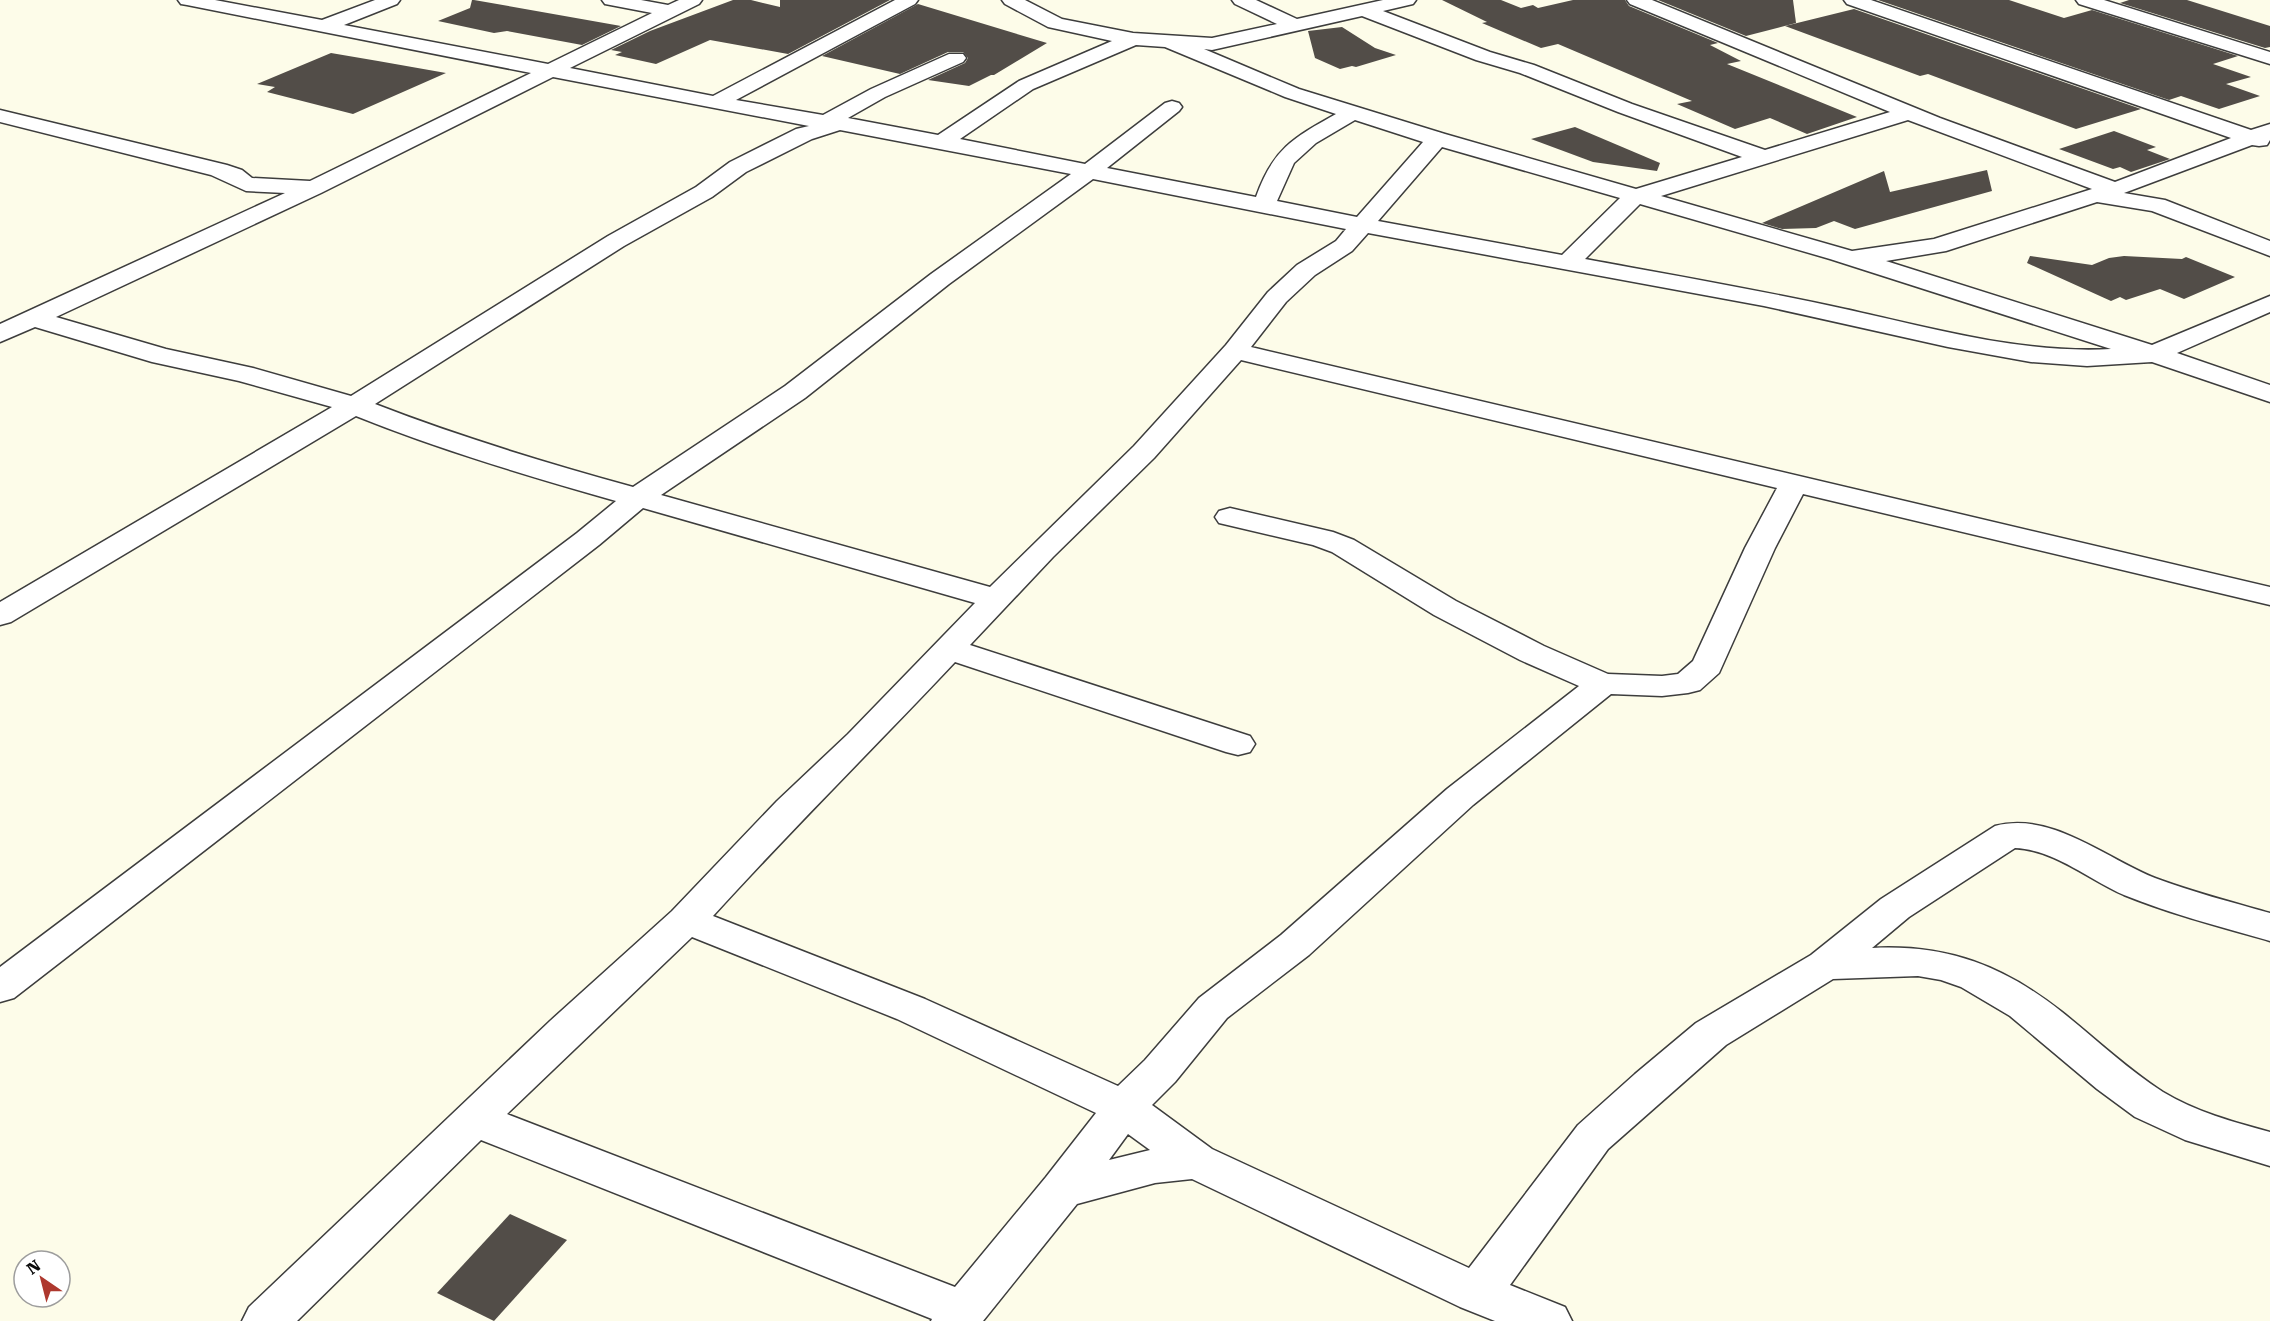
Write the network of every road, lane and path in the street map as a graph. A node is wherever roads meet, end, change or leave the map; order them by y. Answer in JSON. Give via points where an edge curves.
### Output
{"nodes":[{"id":1,"x":187,"y":0,"type":"edge"},
{"id":2,"x":391,"y":0,"type":"edge"},
{"id":3,"x":611,"y":0,"type":"edge"},
{"id":4,"x":693,"y":0,"type":"edge"},
{"id":5,"x":909,"y":0,"type":"edge"},
{"id":6,"x":1011,"y":0,"type":"edge"},
{"id":7,"x":1241,"y":0,"type":"edge"},
{"id":8,"x":1407,"y":0,"type":"edge"},
{"id":9,"x":1636,"y":0,"type":"edge"},
{"id":10,"x":1853,"y":0,"type":"edge"},
{"id":11,"x":2085,"y":0,"type":"edge"},
{"id":12,"x":1364,"y":10,"type":"junction"},
{"id":13,"x":671,"y":11,"type":"junction"},
{"id":14,"x":1295,"y":25,"type":"junction"},
{"id":15,"x":322,"y":27,"type":"junction"},
{"id":16,"x":1132,"y":39,"type":"junction"},
{"id":17,"x":1209,"y":50,"type":"junction"},
{"id":18,"x":956,"y":58,"type":"dead end"},
{"id":19,"x":2270,"y":58,"type":"edge"},
{"id":20,"x":550,"y":70,"type":"junction"},
{"id":21,"x":717,"y":102,"type":"junction"},
{"id":22,"x":1172,"y":107,"type":"dead end"},
{"id":23,"x":1353,"y":112,"type":"junction"},
{"id":24,"x":1909,"y":113,"type":"junction"},
{"id":25,"x":0,"y":116,"type":"edge"},
{"id":26,"x":836,"y":123,"type":"junction"},
{"id":27,"x":802,"y":126,"type":"junction"},
{"id":28,"x":2263,"y":137,"type":"edge"},
{"id":29,"x":1437,"y":139,"type":"junction"},
{"id":30,"x":942,"y":142,"type":"junction"},
{"id":31,"x":1766,"y":158,"type":"junction"},
{"id":32,"x":1088,"y":172,"type":"junction"},
{"id":33,"x":246,"y":184,"type":"junction"},
{"id":34,"x":2123,"y":186,"type":"junction"},
{"id":35,"x":313,"y":188,"type":"junction"},
{"id":36,"x":2091,"y":196,"type":"junction"},
{"id":37,"x":1634,"y":197,"type":"junction"},
{"id":38,"x":1264,"y":205,"type":"junction"},
{"id":39,"x":2157,"y":205,"type":"junction"},
{"id":40,"x":1365,"y":224,"type":"junction"},
{"id":41,"x":228,"y":226,"type":"junction"},
{"id":42,"x":1938,"y":246,"type":"junction"},
{"id":43,"x":2270,"y":249,"type":"edge"},
{"id":44,"x":1838,"y":255,"type":"junction"},
{"id":45,"x":1568,"y":262,"type":"junction"},
{"id":46,"x":1978,"y":298,"type":"junction"},
{"id":47,"x":2270,"y":303,"type":"edge"},
{"id":48,"x":35,"y":319,"type":"junction"},
{"id":49,"x":0,"y":334,"type":"edge"},
{"id":50,"x":1235,"y":351,"type":"junction"},
{"id":51,"x":2154,"y":354,"type":"junction"},
{"id":52,"x":2270,"y":394,"type":"edge"},
{"id":53,"x":353,"y":405,"type":"junction"},
{"id":54,"x":1795,"y":482,"type":"junction"},
{"id":55,"x":638,"y":498,"type":"junction"},
{"id":56,"x":1230,"y":517,"type":"dead end"},
{"id":57,"x":2270,"y":596,"type":"edge"},
{"id":58,"x":997,"y":599,"type":"junction"},
{"id":59,"x":0,"y":615,"type":"edge"},
{"id":60,"x":949,"y":649,"type":"junction"},
{"id":61,"x":1603,"y":684,"type":"junction"},
{"id":62,"x":1238,"y":744,"type":"dead end"},
{"id":63,"x":686,"y":920,"type":"junction"},
{"id":64,"x":2270,"y":927,"type":"edge"},
{"id":65,"x":1825,"y":965,"type":"junction"},
{"id":66,"x":0,"y":988,"type":"edge"},
{"id":67,"x":1124,"y":1107,"type":"junction"},
{"id":68,"x":477,"y":1119,"type":"junction"},
{"id":69,"x":2270,"y":1149,"type":"edge"},
{"id":70,"x":1196,"y":1161,"type":"junction"},
{"id":71,"x":1062,"y":1190,"type":"junction"},
{"id":72,"x":1477,"y":1293,"type":"junction"},
{"id":73,"x":958,"y":1316,"type":"edge"},
{"id":74,"x":266,"y":1321,"type":"edge"},
{"id":75,"x":1548,"y":1321,"type":"edge"}],
"edges":[{"from":1,"to":15,"type":"street"},
{"from":2,"to":15,"type":"street"},
{"from":3,"to":13,"type":"street"},
{"from":4,"to":13,"type":"street"},
{"from":5,"to":21,"type":"street"},
{"from":6,"to":16,"type":"street","via":[[1055,23]]},
{"from":7,"to":14,"type":"street"},
{"from":8,"to":12,"type":"street"},
{"from":9,"to":24,"type":"street"},
{"from":10,"to":28,"type":"street"},
{"from":11,"to":19,"type":"street"},
{"from":12,"to":14,"type":"street"},
{"from":12,"to":31,"type":"street"},
{"from":13,"to":20,"type":"street"},
{"from":14,"to":17,"type":"street"},
{"from":15,"to":20,"type":"street"},
{"from":16,"to":17,"type":"street"},
{"from":16,"to":30,"type":"street","via":[[1026,85]]},
{"from":17,"to":23,"type":"street","via":[[1292,93]]},
{"from":18,"to":26,"type":"street","via":[[878,93]]},
{"from":20,"to":21,"type":"street"},
{"from":20,"to":35,"type":"street"},
{"from":21,"to":27,"type":"street"},
{"from":22,"to":32,"type":"street"},
{"from":23,"to":29,"type":"street"},
{"from":23,"to":38,"type":"street","via":[[1285,158]]},
{"from":24,"to":31,"type":"street"},
{"from":24,"to":34,"type":"street"},
{"from":25,"to":33,"type":"street","via":[[219,170]]},
{"from":26,"to":27,"type":"street"},
{"from":26,"to":30,"type":"street"},
{"from":27,"to":53,"type":"street","via":[[704,192],[616,241]]},
{"from":28,"to":34,"type":"street"},
{"from":29,"to":37,"type":"street"},
{"from":29,"to":40,"type":"street"},
{"from":30,"to":32,"type":"street"},
{"from":31,"to":37,"type":"street"},
{"from":32,"to":38,"type":"street"},
{"from":32,"to":55,"type":"street","via":[[940,279],[795,392]]},
{"from":33,"to":35,"type":"street"},
{"from":33,"to":41,"type":"street","via":[[245,203]]},
{"from":34,"to":36,"type":"street"},
{"from":34,"to":39,"type":"street"},
{"from":35,"to":41,"type":"street"},
{"from":36,"to":39,"type":"street"},
{"from":36,"to":42,"type":"street"},
{"from":37,"to":44,"type":"street"},
{"from":37,"to":45,"type":"street"},
{"from":38,"to":40,"type":"street"},
{"from":39,"to":43,"type":"street"},
{"from":40,"to":45,"type":"street"},
{"from":40,"to":50,"type":"street","via":[[1344,246],[1306,270],[1277,297]]},
{"from":41,"to":48,"type":"street"},
{"from":42,"to":44,"type":"street","via":[[1874,256]]},
{"from":42,"to":46,"type":"street","via":[[1946,273]]},
{"from":44,"to":46,"type":"street"},
{"from":45,"to":51,"type":"street","via":[[2031,354],[2087,358]]},
{"from":46,"to":51,"type":"street"},
{"from":47,"to":51,"type":"street"},
{"from":48,"to":49,"type":"street"},
{"from":48,"to":53,"type":"street"},
{"from":50,"to":54,"type":"street"},
{"from":50,"to":58,"type":"street","via":[[1144,452]]},
{"from":51,"to":52,"type":"street"},
{"from":53,"to":55,"type":"street","via":[[432,436]]},
{"from":53,"to":59,"type":"street"},
{"from":54,"to":57,"type":"street"},
{"from":54,"to":61,"type":"street","via":[[1707,666],[1688,683]]},
{"from":55,"to":58,"type":"street"},
{"from":55,"to":66,"type":"street"},
{"from":56,"to":61,"type":"street","via":[[1343,546],[1446,608],[1532,653]]},
{"from":58,"to":60,"type":"street"},
{"from":60,"to":62,"type":"street"},
{"from":60,"to":63,"type":"street"},
{"from":61,"to":67,"type":"street","via":[[1460,797],[1295,945],[1213,1008]]},
{"from":63,"to":67,"type":"street","via":[[910,1009]]},
{"from":63,"to":68,"type":"street"},
{"from":64,"to":65,"type":"street","via":[[2137,886],[2060,845],[2029,835],[2008,835],[1895,908]]},
{"from":65,"to":69,"type":"street","via":[[1902,960],[1947,967],[1989,983],[2049,1022],[2135,1095],[2181,1121]]},
{"from":65,"to":72,"type":"street","via":[[1711,1034],[1593,1137]]},
{"from":67,"to":70,"type":"street"},
{"from":67,"to":71,"type":"street"},
{"from":68,"to":73,"type":"street"},
{"from":68,"to":74,"type":"street"},
{"from":70,"to":71,"type":"street","via":[[1155,1166]]},
{"from":70,"to":72,"type":"street"},
{"from":71,"to":73,"type":"street"},
{"from":72,"to":75,"type":"street"}]}
